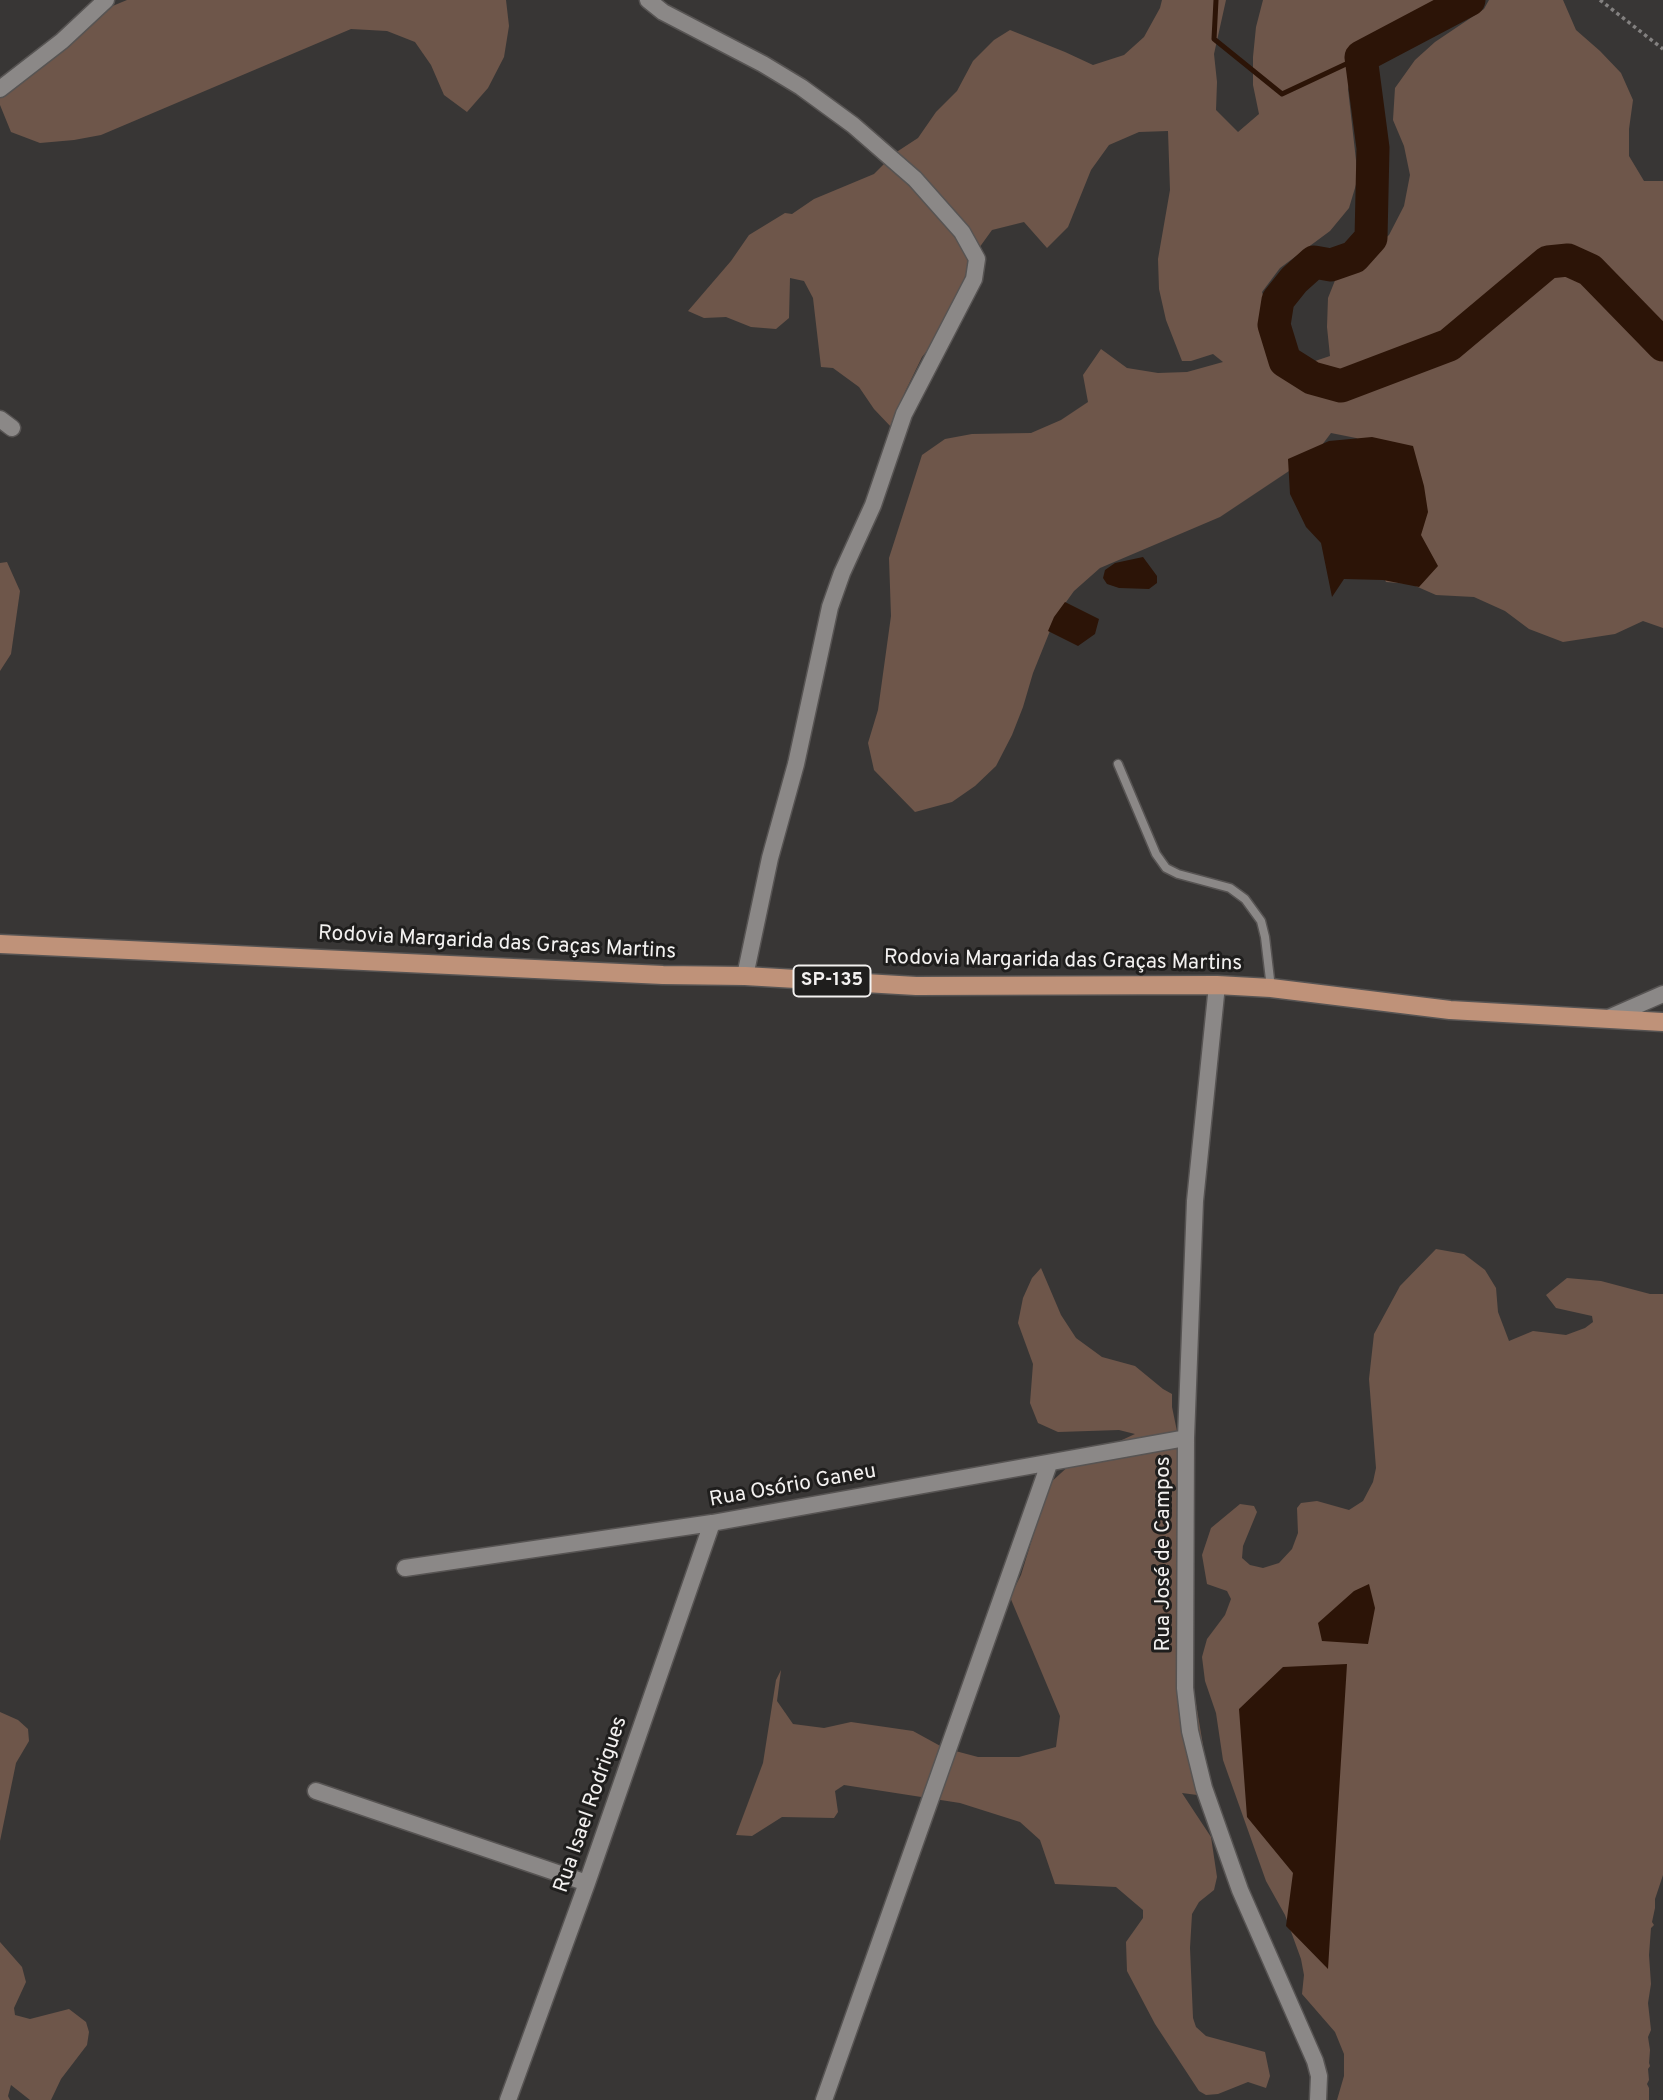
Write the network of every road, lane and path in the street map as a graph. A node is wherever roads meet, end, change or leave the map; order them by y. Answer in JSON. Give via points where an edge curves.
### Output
{"nodes":[{"id":1,"x":106,"y":0,"type":"edge"},
{"id":2,"x":648,"y":0,"type":"edge"},
{"id":3,"x":1600,"y":0,"type":"edge"},
{"id":4,"x":1663,"y":49,"type":"edge"},
{"id":5,"x":0,"y":89,"type":"edge"},
{"id":6,"x":1118,"y":764,"type":"dead end"},
{"id":7,"x":0,"y":944,"type":"edge"},
{"id":8,"x":745,"y":976,"type":"junction"},
{"id":9,"x":1217,"y":985,"type":"junction"},
{"id":10,"x":1271,"y":988,"type":"junction"},
{"id":11,"x":1663,"y":994,"type":"edge"},
{"id":12,"x":1606,"y":1019,"type":"junction"},
{"id":13,"x":1663,"y":1022,"type":"edge"},
{"id":14,"x":1186,"y":1438,"type":"junction"},
{"id":15,"x":1049,"y":1464,"type":"junction"},
{"id":16,"x":712,"y":1523,"type":"junction"},
{"id":17,"x":405,"y":1567,"type":"dead end"},
{"id":18,"x":316,"y":1791,"type":"dead end"},
{"id":19,"x":587,"y":1883,"type":"junction"},
{"id":20,"x":508,"y":2100,"type":"edge"},
{"id":21,"x":824,"y":2100,"type":"edge"},
{"id":22,"x":1318,"y":2100,"type":"edge"}],
"edges":[{"from":1,"to":5,"type":"street"},
{"from":2,"to":8,"type":"street","via":[[763,64],[853,125],[939,205],[977,259],[974,279],[904,414],[873,505],[830,607]]},
{"from":3,"to":4,"type":"path"},
{"from":6,"to":10,"type":"lane","via":[[1166,868],[1230,888],[1261,921]]},
{"from":7,"to":8,"type":"main road","name":"Rodovia Margarida das Graças Martins","number":"SP-135"},
{"from":8,"to":9,"type":"main road","name":"Rodovia Margarida das Graças Martins","number":"SP-135","via":[[916,986]]},
{"from":9,"to":10,"type":"main road","name":"Rodovia Margarida das Graças Martins","number":"SP-135"},
{"from":9,"to":14,"type":"street","name":"Rua José de Campos","via":[[1195,1201]]},
{"from":10,"to":12,"type":"main road","name":"Rodovia Margarida das Graças Martins","number":"SP-135","via":[[1450,1010]]},
{"from":11,"to":12,"type":"street"},
{"from":12,"to":13,"type":"main road","name":"Rodovia Margarida das Graças Martins","number":"SP-135"},
{"from":14,"to":15,"type":"street","name":"Rua Osório Ganeu"},
{"from":14,"to":22,"type":"street","name":"Rua José de Campos","via":[[1185,1688],[1190,1731],[1204,1788],[1240,1890],[1315,2061]]},
{"from":15,"to":16,"type":"street","name":"Rua Osório Ganeu"},
{"from":15,"to":21,"type":"street"},
{"from":16,"to":17,"type":"street","name":"Rua Osório Ganeu"},
{"from":16,"to":19,"type":"street","name":"Rua Isael Rodrigues"},
{"from":18,"to":19,"type":"street"},
{"from":19,"to":20,"type":"street","name":"Rua Isael Rodrigues"}]}
